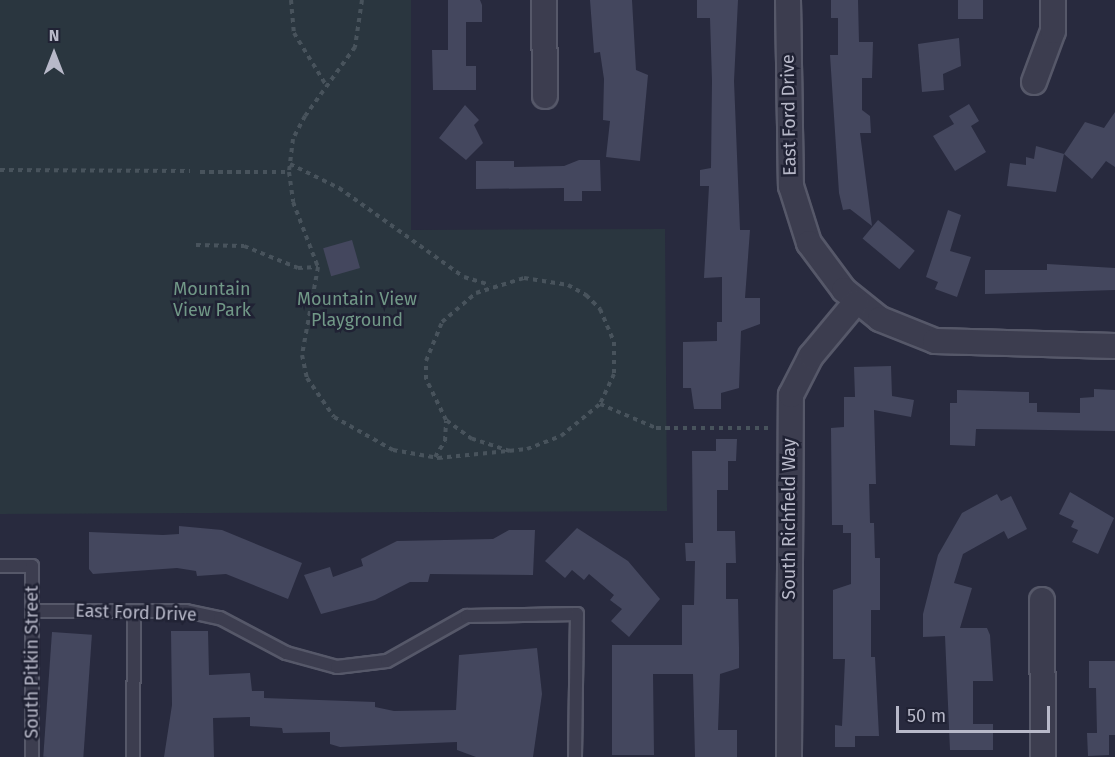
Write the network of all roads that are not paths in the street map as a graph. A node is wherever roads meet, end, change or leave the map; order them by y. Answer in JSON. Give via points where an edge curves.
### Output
{"nodes":[{"id":1,"x":544,"y":0,"type":"edge"},
{"id":2,"x":788,"y":0,"type":"edge"},
{"id":3,"x":1053,"y":0,"type":"edge"},
{"id":4,"x":1034,"y":81,"type":"dead end"},
{"id":5,"x":545,"y":96,"type":"dead end"},
{"id":6,"x":856,"y":302,"type":"junction"},
{"id":7,"x":1115,"y":346,"type":"edge"},
{"id":8,"x":0,"y":566,"type":"edge"},
{"id":9,"x":1042,"y":600,"type":"dead end"},
{"id":10,"x":32,"y":611,"type":"junction"},
{"id":11,"x":134,"y":611,"type":"junction"},
{"id":12,"x":32,"y":757,"type":"edge"},
{"id":13,"x":133,"y":757,"type":"edge"},
{"id":14,"x":575,"y":757,"type":"edge"},
{"id":15,"x":789,"y":757,"type":"edge"},
{"id":16,"x":1043,"y":757,"type":"edge"}],
"edges":[{"from":1,"to":5,"type":"street"},
{"from":2,"to":6,"type":"street","name":"East Ford Drive","via":[[791,186],[809,243]]},
{"from":3,"to":4,"type":"street","via":[[1053,31]]},
{"from":6,"to":7,"type":"street","name":"East Ford Drive","via":[[907,332],[935,341]]},
{"from":6,"to":15,"type":"street","name":"South Richfield Way","via":[[797,377],[789,428]]},
{"from":8,"to":10,"type":"lane","name":"South Pitkin Street","via":[[32,566]]},
{"from":9,"to":16,"type":"street"},
{"from":10,"to":11,"type":"lane","name":"East Ford Drive"},
{"from":10,"to":12,"type":"lane","name":"South Pitkin Street"},
{"from":11,"to":13,"type":"lane"},
{"from":11,"to":14,"type":"lane","name":"East Ford Drive","via":[[220,618],[286,653],[337,667],[387,661],[467,616],[577,614]]}]}
